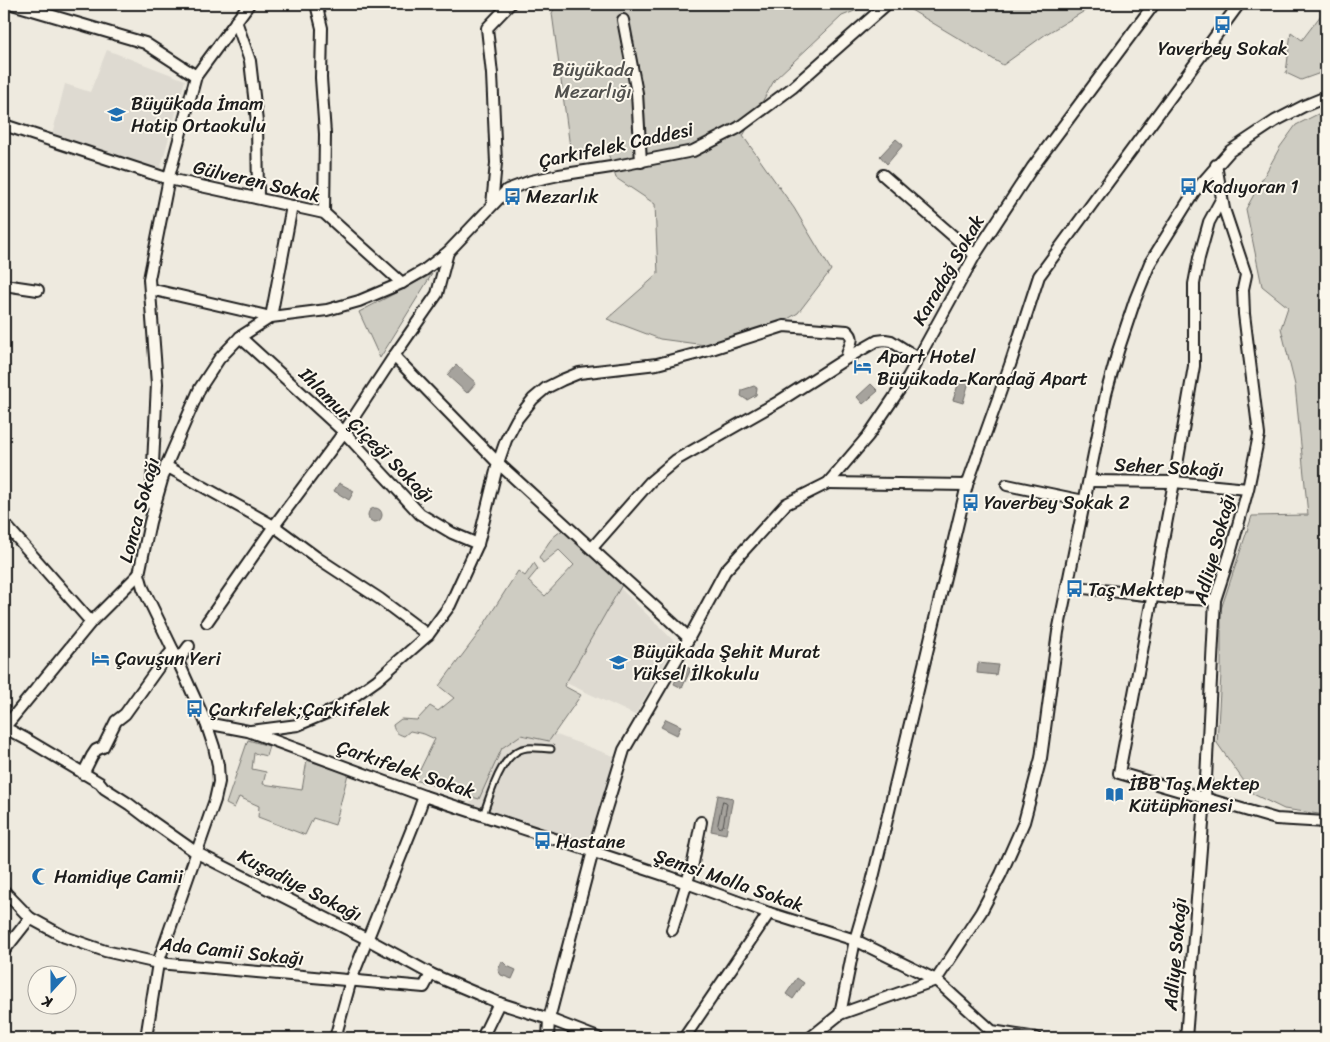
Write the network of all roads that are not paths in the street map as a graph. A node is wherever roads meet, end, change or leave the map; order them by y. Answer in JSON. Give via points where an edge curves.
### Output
{"nodes":[{"id":1,"x":12,"y":4,"type":"edge"},
{"id":2,"x":249,"y":4,"type":"edge"},
{"id":3,"x":316,"y":4,"type":"edge"},
{"id":4,"x":510,"y":4,"type":"edge"},
{"id":5,"x":887,"y":4,"type":"edge"},
{"id":6,"x":1154,"y":4,"type":"edge"},
{"id":7,"x":1240,"y":4,"type":"edge"},
{"id":8,"x":623,"y":20,"type":"dead end"},
{"id":9,"x":236,"y":21,"type":"junction"},
{"id":10,"x":196,"y":76,"type":"junction"},
{"id":11,"x":1326,"y":97,"type":"edge"},
{"id":12,"x":4,"y":125,"type":"edge"},
{"id":13,"x":641,"y":162,"type":"junction"},
{"id":14,"x":1216,"y":165,"type":"junction"},
{"id":15,"x":883,"y":175,"type":"dead end"},
{"id":16,"x":169,"y":178,"type":"junction"},
{"id":17,"x":258,"y":198,"type":"junction"},
{"id":18,"x":1222,"y":198,"type":"junction"},
{"id":19,"x":492,"y":205,"type":"junction"},
{"id":20,"x":292,"y":206,"type":"junction"},
{"id":21,"x":324,"y":213,"type":"junction"},
{"id":22,"x":448,"y":252,"type":"junction"},
{"id":23,"x":975,"y":255,"type":"junction"},
{"id":24,"x":402,"y":283,"type":"junction"},
{"id":25,"x":4,"y":285,"type":"edge"},
{"id":26,"x":150,"y":289,"type":"junction"},
{"id":27,"x":38,"y":290,"type":"dead end"},
{"id":28,"x":271,"y":317,"type":"junction"},
{"id":29,"x":240,"y":337,"type":"junction"},
{"id":30,"x":394,"y":356,"type":"junction"},
{"id":31,"x":847,"y":358,"type":"junction"},
{"id":32,"x":918,"y":358,"type":"junction"},
{"id":33,"x":344,"y":432,"type":"junction"},
{"id":34,"x":498,"y":463,"type":"junction"},
{"id":35,"x":166,"y":466,"type":"junction"},
{"id":36,"x":1089,"y":481,"type":"junction"},
{"id":37,"x":1174,"y":482,"type":"junction"},
{"id":38,"x":828,"y":483,"type":"junction"},
{"id":39,"x":967,"y":485,"type":"junction"},
{"id":40,"x":1007,"y":485,"type":"dead end"},
{"id":41,"x":1248,"y":490,"type":"junction"},
{"id":42,"x":1084,"y":502,"type":"junction"},
{"id":43,"x":150,"y":522,"type":"junction"},
{"id":44,"x":4,"y":524,"type":"edge"},
{"id":45,"x":274,"y":526,"type":"junction"},
{"id":46,"x":478,"y":544,"type":"junction"},
{"id":47,"x":592,"y":548,"type":"junction"},
{"id":48,"x":139,"y":574,"type":"junction"},
{"id":49,"x":1067,"y":586,"type":"junction"},
{"id":50,"x":1152,"y":595,"type":"junction"},
{"id":51,"x":1215,"y":600,"type":"junction"},
{"id":52,"x":91,"y":622,"type":"junction"},
{"id":53,"x":207,"y":622,"type":"dead end"},
{"id":54,"x":428,"y":635,"type":"junction"},
{"id":55,"x":688,"y":638,"type":"junction"},
{"id":56,"x":189,"y":646,"type":"dead end"},
{"id":57,"x":173,"y":650,"type":"junction"},
{"id":58,"x":178,"y":661,"type":"junction"},
{"id":59,"x":206,"y":723,"type":"junction"},
{"id":60,"x":4,"y":729,"type":"edge"},
{"id":61,"x":248,"y":731,"type":"junction"},
{"id":62,"x":551,"y":749,"type":"dead end"},
{"id":63,"x":83,"y":774,"type":"junction"},
{"id":64,"x":424,"y":796,"type":"junction"},
{"id":65,"x":1205,"y":798,"type":"junction"},
{"id":66,"x":483,"y":815,"type":"junction"},
{"id":67,"x":701,"y":822,"type":"dead end"},
{"id":68,"x":1326,"y":822,"type":"edge"},
{"id":69,"x":593,"y":851,"type":"junction"},
{"id":70,"x":197,"y":853,"type":"junction"},
{"id":71,"x":686,"y":883,"type":"junction"},
{"id":72,"x":4,"y":891,"type":"edge"},
{"id":73,"x":769,"y":913,"type":"junction"},
{"id":74,"x":30,"y":918,"type":"junction"},
{"id":75,"x":672,"y":930,"type":"dead end"},
{"id":76,"x":367,"y":939,"type":"junction"},
{"id":77,"x":855,"y":940,"type":"junction"},
{"id":78,"x":4,"y":951,"type":"edge"},
{"id":79,"x":158,"y":962,"type":"junction"},
{"id":80,"x":431,"y":974,"type":"junction"},
{"id":81,"x":351,"y":980,"type":"junction"},
{"id":82,"x":936,"y":980,"type":"junction"},
{"id":83,"x":499,"y":1003,"type":"junction"},
{"id":84,"x":840,"y":1014,"type":"junction"},
{"id":85,"x":549,"y":1019,"type":"junction"},
{"id":86,"x":146,"y":1038,"type":"edge"},
{"id":87,"x":335,"y":1038,"type":"edge"},
{"id":88,"x":482,"y":1038,"type":"edge"},
{"id":89,"x":548,"y":1038,"type":"edge"},
{"id":90,"x":598,"y":1038,"type":"edge"},
{"id":91,"x":684,"y":1038,"type":"edge"},
{"id":92,"x":810,"y":1038,"type":"edge"},
{"id":93,"x":1036,"y":1038,"type":"edge"},
{"id":94,"x":1186,"y":1038,"type":"edge"}],
"edges":[{"from":1,"to":10,"type":"street","via":[[145,44]]},
{"from":2,"to":9,"type":"street"},
{"from":3,"to":21,"type":"street","via":[[322,28],[321,78],[326,134]]},
{"from":4,"to":19,"type":"street","via":[[487,28],[496,163]]},
{"from":5,"to":13,"type":"street","name":"Çarkıfelek Caddesi","via":[[792,88],[738,128],[693,151]]},
{"from":6,"to":23,"type":"street","name":"Karadağ Sokak","via":[[1032,168]]},
{"from":7,"to":39,"type":"street","via":[[1039,276]]},
{"from":8,"to":13,"type":"street","via":[[637,93]]},
{"from":9,"to":10,"type":"street"},
{"from":9,"to":17,"type":"street","via":[[251,70],[257,122]]},
{"from":10,"to":16,"type":"street"},
{"from":11,"to":14,"type":"street","via":[[1275,121],[1230,150]]},
{"from":12,"to":16,"type":"street","name":"Gülveren Sokak"},
{"from":13,"to":19,"type":"street","name":"Çarkıfelek Caddesi","via":[[531,181],[507,190]]},
{"from":14,"to":18,"type":"street","name":"Adliye Sokağı"},
{"from":14,"to":36,"type":"street","via":[[1194,192],[1150,263],[1135,300],[1106,394]]},
{"from":15,"to":23,"type":"street"},
{"from":16,"to":17,"type":"street","name":"Gülveren Sokak"},
{"from":16,"to":26,"type":"street","via":[[149,279]]},
{"from":17,"to":20,"type":"street","name":"Gülveren Sokak"},
{"from":18,"to":37,"type":"street","via":[[1209,222],[1194,284],[1194,366]]},
{"from":18,"to":41,"type":"street","name":"Adliye Sokağı","via":[[1246,274],[1244,314],[1259,435]]},
{"from":19,"to":22,"type":"street","name":"Lonca Sokağı"},
{"from":20,"to":21,"type":"street","name":"Gülveren Sokak"},
{"from":20,"to":28,"type":"street"},
{"from":21,"to":24,"type":"street","name":"Gülveren Sokak"},
{"from":22,"to":24,"type":"street","name":"Lonca Sokağı"},
{"from":22,"to":30,"type":"street","via":[[437,294]]},
{"from":23,"to":32,"type":"street","name":"Karadağ Sokak"},
{"from":24,"to":28,"type":"street","name":"Lonca Sokağı","via":[[327,310]]},
{"from":25,"to":27,"type":"street"},
{"from":26,"to":28,"type":"street"},
{"from":26,"to":43,"type":"street","via":[[157,384]]},
{"from":28,"to":29,"type":"street","name":"Lonca Sokağı"},
{"from":29,"to":33,"type":"street","name":"Ihlamur Çiçeği Sokağı"},
{"from":29,"to":35,"type":"street","name":"Lonca Sokağı","via":[[200,388]]},
{"from":30,"to":33,"type":"street"},
{"from":30,"to":34,"type":"street"},
{"from":31,"to":32,"type":"street","via":[[877,341],[885,340]]},
{"from":31,"to":34,"type":"street","via":[[852,340],[847,331],[784,326],[657,364],[579,373],[546,388],[533,398],[517,419]]},
{"from":31,"to":47,"type":"street","via":[[676,460],[650,482]]},
{"from":32,"to":38,"type":"street","name":"Karadağ Sokak","via":[[868,436]]},
{"from":33,"to":45,"type":"street"},
{"from":33,"to":46,"type":"street","name":"Ihlamur Çiçeği Sokağı","via":[[420,514]]},
{"from":34,"to":46,"type":"street"},
{"from":34,"to":47,"type":"street"},
{"from":35,"to":43,"type":"street","name":"Lonca Sokağı"},
{"from":35,"to":45,"type":"street"},
{"from":36,"to":37,"type":"street","name":"Seher Sokağı"},
{"from":36,"to":42,"type":"street"},
{"from":37,"to":41,"type":"street","name":"Seher Sokağı"},
{"from":37,"to":50,"type":"street"},
{"from":38,"to":39,"type":"street"},
{"from":38,"to":55,"type":"street","name":"Karadağ Sokak","via":[[786,504],[725,571]]},
{"from":39,"to":77,"type":"street","via":[[872,882]]},
{"from":40,"to":42,"type":"street"},
{"from":41,"to":51,"type":"street","name":"Adliye Sokağı"},
{"from":42,"to":49,"type":"street"},
{"from":43,"to":48,"type":"street","name":"Lonca Sokağı"},
{"from":44,"to":52,"type":"street"},
{"from":45,"to":53,"type":"street"},
{"from":45,"to":54,"type":"street"},
{"from":46,"to":54,"type":"street","via":[[450,605]]},
{"from":47,"to":55,"type":"street"},
{"from":48,"to":52,"type":"street"},
{"from":48,"to":57,"type":"street","name":"Lonca Sokağı"},
{"from":49,"to":50,"type":"street"},
{"from":49,"to":82,"type":"street","via":[[1041,758],[1024,822],[1002,874],[981,912]]},
{"from":50,"to":51,"type":"street"},
{"from":50,"to":65,"type":"street","via":[[1119,773]]},
{"from":51,"to":65,"type":"street","name":"Adliye Sokağı"},
{"from":52,"to":60,"type":"street"},
{"from":54,"to":61,"type":"street","via":[[377,680],[336,709],[298,725]]},
{"from":55,"to":69,"type":"street","name":"Karadağ Sokak","via":[[624,750]]},
{"from":56,"to":58,"type":"street"},
{"from":57,"to":58,"type":"street","name":"Lonca Sokağı"},
{"from":57,"to":63,"type":"street","via":[[126,714],[116,721],[103,747],[96,750]]},
{"from":58,"to":59,"type":"street","name":"Lonca Sokağı"},
{"from":59,"to":61,"type":"street","name":"Çarkıfelek Sokak"},
{"from":59,"to":70,"type":"street","name":"Lonca Sokağı","via":[[214,746],[219,782]]},
{"from":60,"to":63,"type":"street","name":"Kuşadiye Sokağı"},
{"from":61,"to":64,"type":"street","name":"Çarkıfelek Sokak"},
{"from":62,"to":66,"type":"lane","via":[[527,748],[514,752],[502,768]]},
{"from":63,"to":70,"type":"street","name":"Kuşadiye Sokağı"},
{"from":64,"to":66,"type":"street","name":"Çarkıfelek Sokak"},
{"from":64,"to":76,"type":"street"},
{"from":65,"to":68,"type":"street","via":[[1276,819]]},
{"from":65,"to":94,"type":"street","name":"Adliye Sokağı"},
{"from":66,"to":69,"type":"street","name":"Çarkıfelek Sokak"},
{"from":67,"to":71,"type":"street"},
{"from":69,"to":71,"type":"street","name":"Şemsi Molla Sokak"},
{"from":69,"to":85,"type":"street","name":"Karadağ Sokak"},
{"from":70,"to":76,"type":"street","name":"Kuşadiye Sokağı"},
{"from":70,"to":79,"type":"street","name":"Lonca Sokağı"},
{"from":71,"to":73,"type":"street","name":"Şemsi Molla Sokak"},
{"from":71,"to":75,"type":"street"},
{"from":72,"to":74,"type":"street","name":"Ada Camii Sokağı"},
{"from":73,"to":77,"type":"street","name":"Şemsi Molla Sokak"},
{"from":73,"to":91,"type":"street"},
{"from":74,"to":78,"type":"street"},
{"from":74,"to":79,"type":"street","name":"Ada Camii Sokağı","via":[[65,937],[105,951]]},
{"from":76,"to":80,"type":"street","name":"Kuşadiye Sokağı"},
{"from":76,"to":81,"type":"street"},
{"from":77,"to":82,"type":"street","name":"Şemsi Molla Sokak"},
{"from":77,"to":84,"type":"street"},
{"from":79,"to":81,"type":"street","name":"Ada Camii Sokağı"},
{"from":79,"to":86,"type":"street","name":"Lonca Sokağı"},
{"from":80,"to":81,"type":"street","name":"Ada Camii Sokağı","via":[[424,987]]},
{"from":80,"to":83,"type":"street","name":"Kuşadiye Sokağı"},
{"from":81,"to":87,"type":"street"},
{"from":82,"to":84,"type":"street"},
{"from":82,"to":93,"type":"street","name":"Şemsi Molla Sokak","via":[[992,1032]]},
{"from":83,"to":85,"type":"street","name":"Kuşadiye Sokağı"},
{"from":83,"to":88,"type":"street"},
{"from":84,"to":92,"type":"street"},
{"from":85,"to":89,"type":"street","name":"Karadağ Sokak"},
{"from":85,"to":90,"type":"street","name":"Kuşadiye Sokağı"}]}
